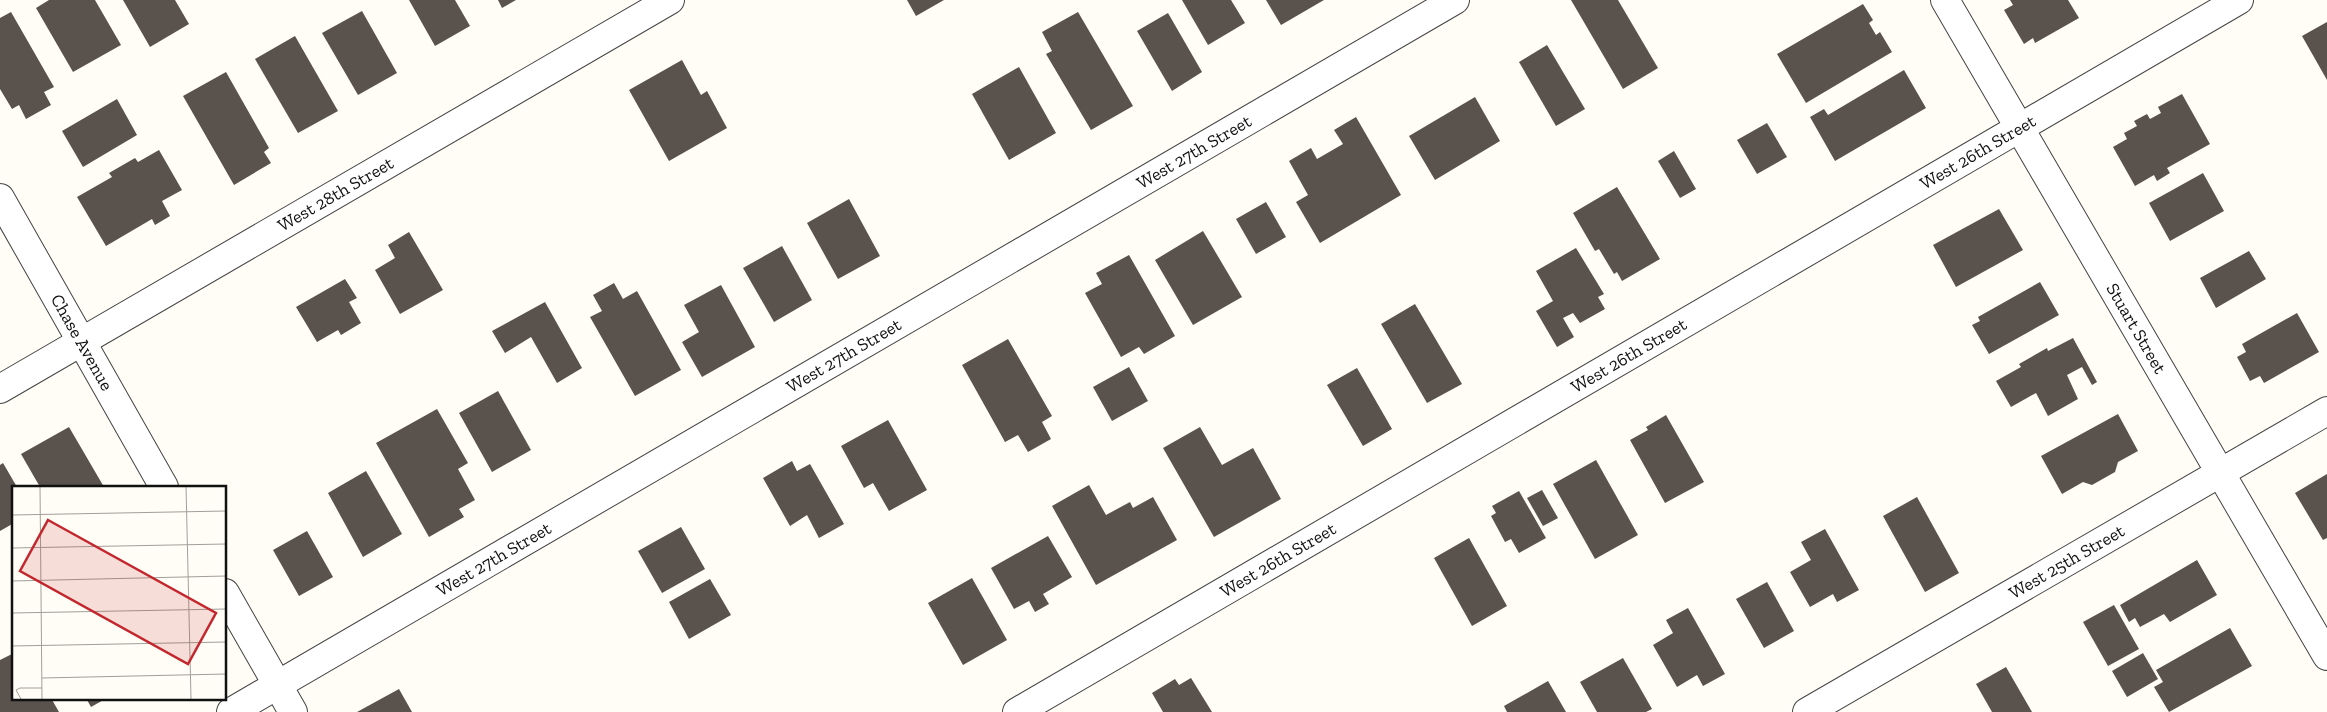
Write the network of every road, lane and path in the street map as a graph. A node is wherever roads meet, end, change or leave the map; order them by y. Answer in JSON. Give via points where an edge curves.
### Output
{"nodes":[{"id":1,"x":670,"y":0,"type":"edge"},
{"id":2,"x":1455,"y":0,"type":"edge"},
{"id":3,"x":1945,"y":0,"type":"edge"},
{"id":4,"x":2240,"y":0,"type":"edge"},
{"id":5,"x":2021,"y":128,"type":"junction"},
{"id":6,"x":0,"y":198,"type":"edge"},
{"id":7,"x":82,"y":341,"type":"junction"},
{"id":8,"x":0,"y":389,"type":"edge"},
{"id":9,"x":2327,"y":411,"type":"edge"},
{"id":10,"x":2219,"y":472,"type":"junction"},
{"id":11,"x":163,"y":486,"type":"edge"},
{"id":12,"x":226,"y":595,"type":"edge"},
{"id":13,"x":2327,"y":656,"type":"edge"},
{"id":14,"x":278,"y":685,"type":"junction"},
{"id":15,"x":231,"y":712,"type":"edge"},
{"id":16,"x":293,"y":712,"type":"edge"},
{"id":17,"x":1018,"y":712,"type":"edge"},
{"id":18,"x":1807,"y":712,"type":"edge"}],
"edges":[{"from":1,"to":7,"type":"street","name":"West 28th Street"},
{"from":2,"to":14,"type":"street","name":"West 27th Street"},
{"from":3,"to":5,"type":"street","name":"Stuart Street"},
{"from":4,"to":5,"type":"street","name":"West 26th Street"},
{"from":5,"to":10,"type":"street","name":"Stuart Street"},
{"from":5,"to":17,"type":"street","name":"West 26th Street"},
{"from":6,"to":7,"type":"street","name":"Chase Avenue"},
{"from":7,"to":8,"type":"street","name":"West 28th Street"},
{"from":7,"to":11,"type":"street","name":"Chase Avenue"},
{"from":9,"to":10,"type":"street","name":"West 25th Street"},
{"from":10,"to":13,"type":"street","name":"Stuart Street"},
{"from":10,"to":18,"type":"street","name":"West 25th Street"},
{"from":12,"to":14,"type":"street"},
{"from":14,"to":15,"type":"street","name":"West 27th Street"},
{"from":14,"to":16,"type":"street"}]}
